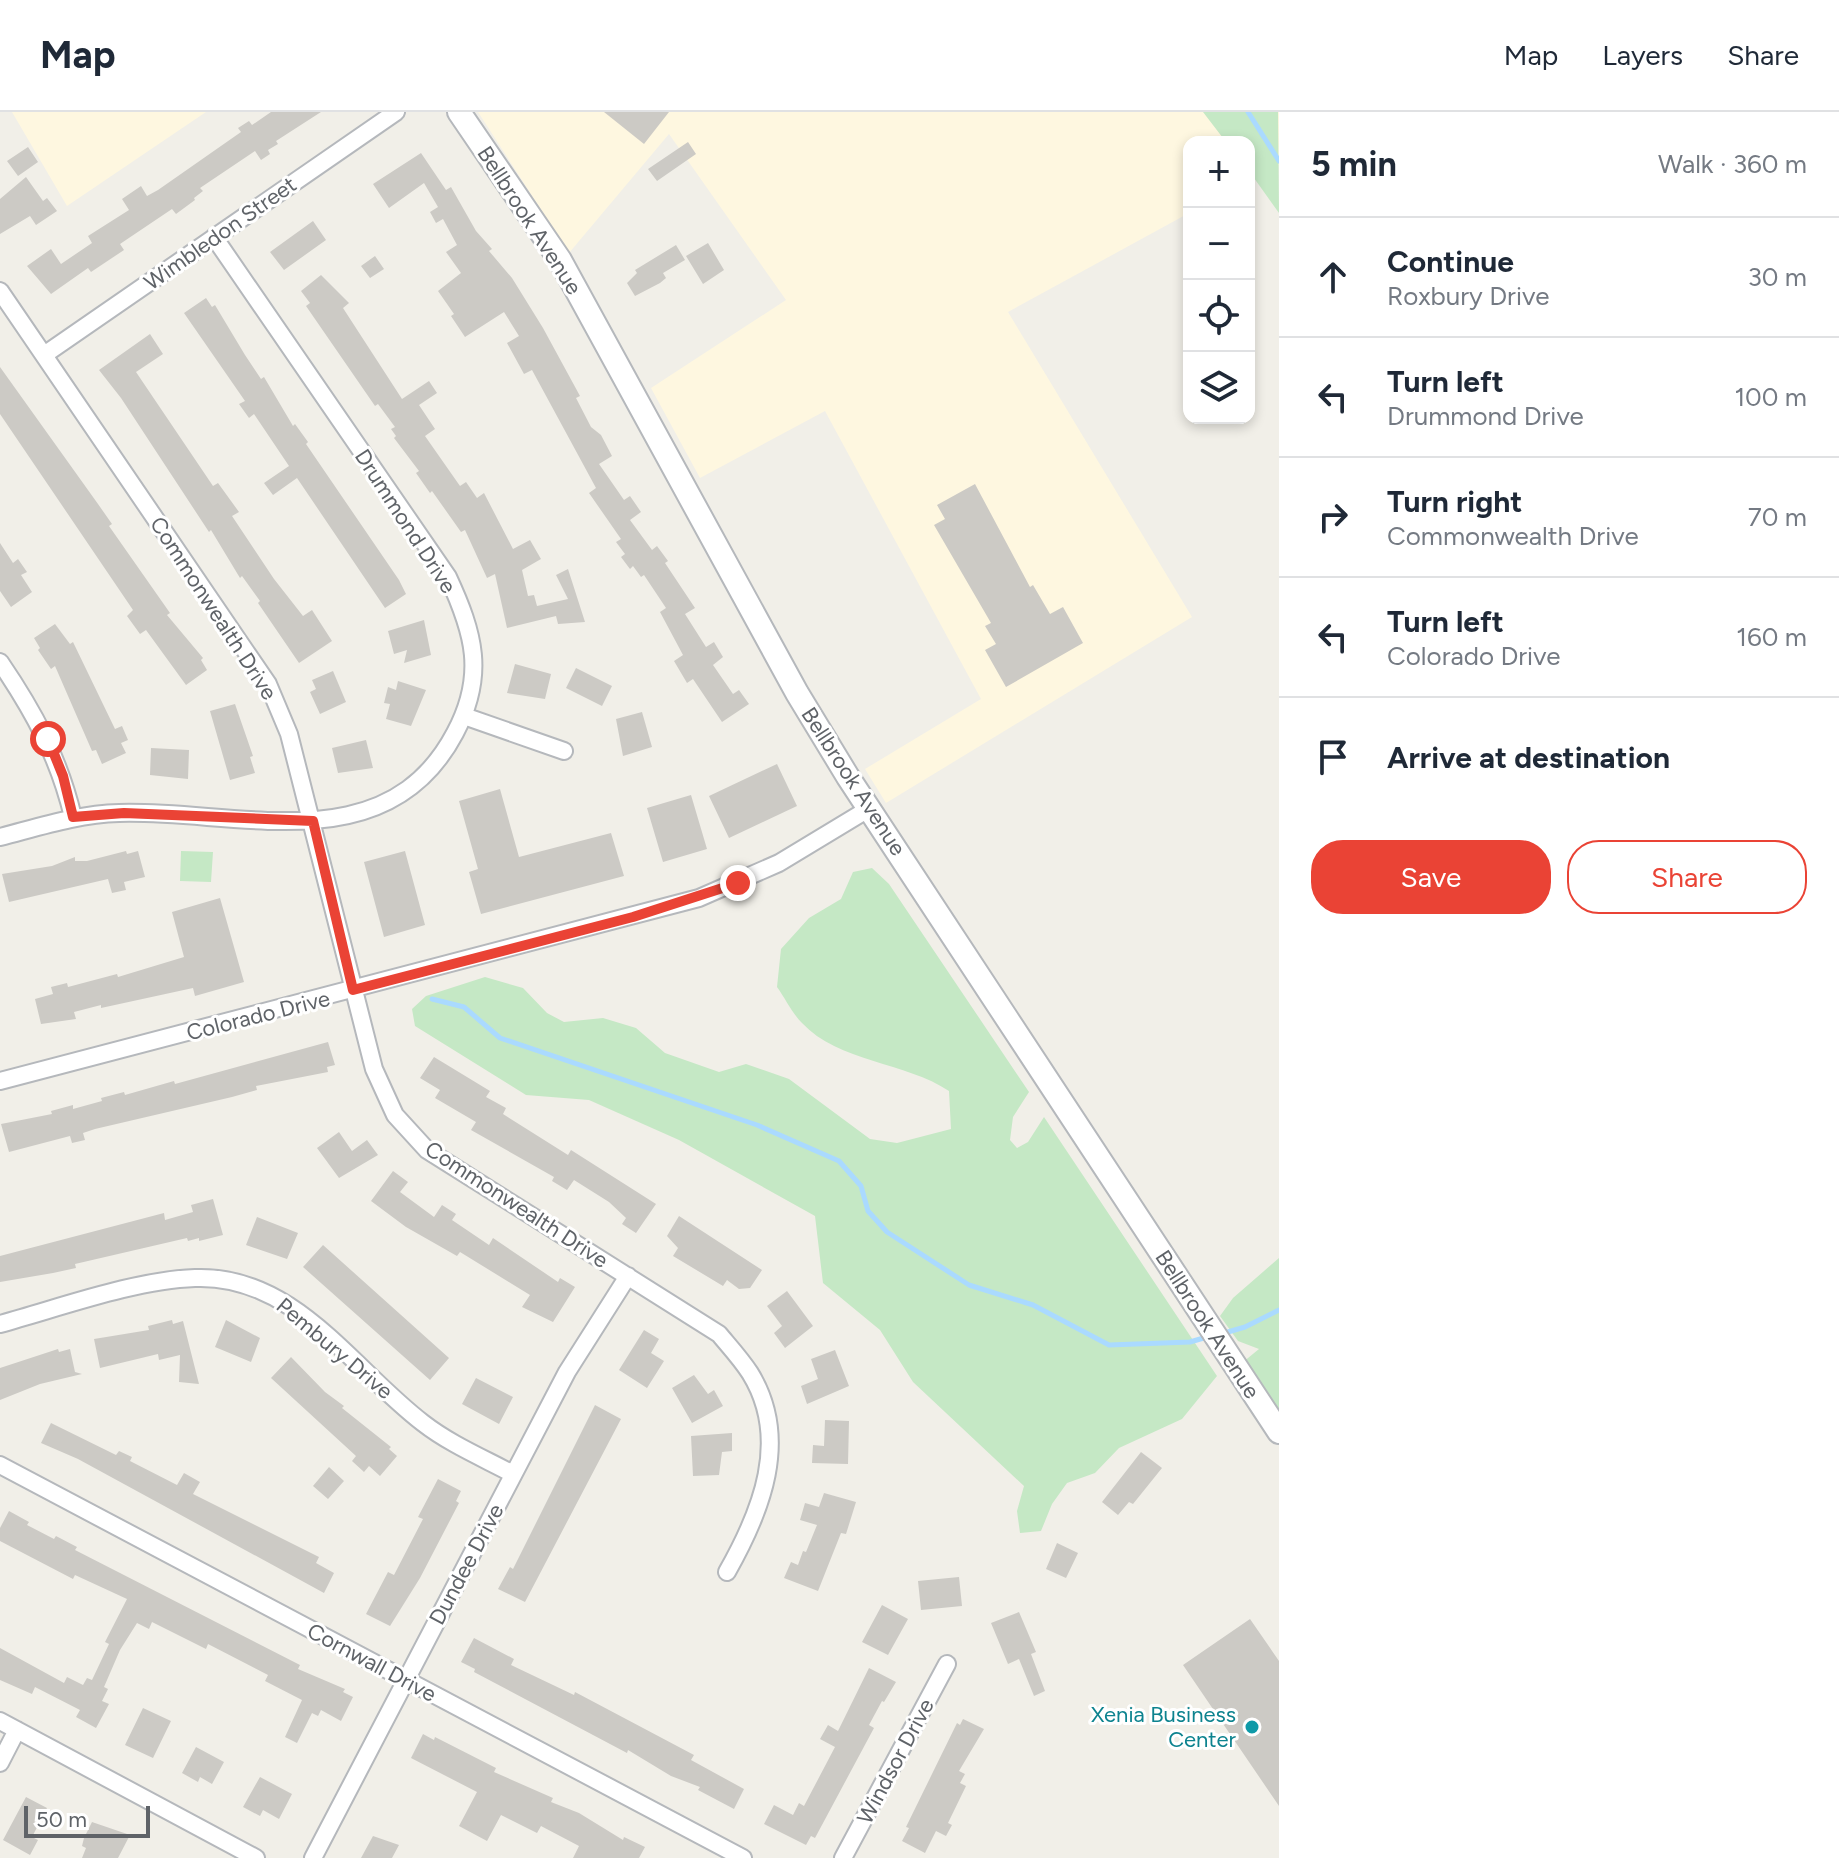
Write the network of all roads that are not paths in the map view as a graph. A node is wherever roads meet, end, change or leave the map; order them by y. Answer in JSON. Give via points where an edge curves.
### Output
{"nodes":[{"id":1,"x":396,"y":112,"type":"edge"},
{"id":2,"x":459,"y":112,"type":"edge"},
{"id":3,"x":214,"y":237,"type":"junction"},
{"id":4,"x":0,"y":291,"type":"edge"},
{"id":5,"x":44,"y":355,"type":"junction"},
{"id":6,"x":0,"y":662,"type":"edge"},
{"id":7,"x":464,"y":716,"type":"junction"},
{"id":8,"x":564,"y":751,"type":"dead end"},
{"id":9,"x":870,"y":808,"type":"junction"},
{"id":10,"x":73,"y":817,"type":"junction"},
{"id":11,"x":313,"y":821,"type":"junction"},
{"id":12,"x":0,"y":837,"type":"edge"},
{"id":13,"x":353,"y":990,"type":"junction"},
{"id":14,"x":0,"y":1081,"type":"edge"},
{"id":15,"x":628,"y":1276,"type":"junction"},
{"id":16,"x":0,"y":1324,"type":"edge"},
{"id":17,"x":1279,"y":1432,"type":"edge"},
{"id":18,"x":0,"y":1465,"type":"edge"},
{"id":19,"x":513,"y":1474,"type":"junction"},
{"id":20,"x":727,"y":1572,"type":"dead end"},
{"id":21,"x":947,"y":1664,"type":"dead end"},
{"id":22,"x":405,"y":1679,"type":"junction"},
{"id":23,"x":0,"y":1721,"type":"edge"},
{"id":24,"x":17,"y":1730,"type":"junction"},
{"id":25,"x":0,"y":1763,"type":"edge"},
{"id":26,"x":256,"y":1858,"type":"edge"},
{"id":27,"x":313,"y":1858,"type":"edge"},
{"id":28,"x":743,"y":1858,"type":"edge"},
{"id":29,"x":843,"y":1858,"type":"edge"}],
"edges":[{"from":1,"to":3,"type":"street","name":"Wimbledon Street"},
{"from":2,"to":9,"type":"street","name":"Bellbrook Avenue","via":[[560,260],[797,693]]},
{"from":3,"to":5,"type":"street","name":"Wimbledon Street"},
{"from":3,"to":7,"type":"street","name":"Drummond Drive","via":[[448,577],[469,622],[475,671]]},
{"from":4,"to":5,"type":"street","name":"Commonwealth Drive"},
{"from":5,"to":11,"type":"street","name":"Commonwealth Drive","via":[[268,684],[289,734]]},
{"from":6,"to":10,"type":"street","via":[[48,739]]},
{"from":7,"to":8,"type":"street"},
{"from":7,"to":11,"type":"street","name":"Drummond Drive","via":[[443,757],[408,791],[366,813]]},
{"from":9,"to":13,"type":"street","name":"Colorado Drive","via":[[779,863],[699,898]]},
{"from":9,"to":17,"type":"street","name":"Bellbrook Avenue"},
{"from":10,"to":11,"type":"street","name":"Drummond Drive","via":[[124,813]]},
{"from":10,"to":12,"type":"street","name":"Drummond Drive"},
{"from":11,"to":13,"type":"street","name":"Commonwealth Drive"},
{"from":13,"to":14,"type":"street","name":"Colorado Drive"},
{"from":13,"to":15,"type":"street","name":"Commonwealth Drive","via":[[374,1069],[395,1115],[427,1150]]},
{"from":15,"to":19,"type":"street","name":"Dundee Drive","via":[[567,1372]]},
{"from":15,"to":20,"type":"street","name":"Commonwealth Drive","via":[[719,1334],[751,1374],[768,1423],[768,1481],[749,1534]]},
{"from":16,"to":19,"type":"street","name":"Pembury Drive","via":[[163,1281],[238,1282],[288,1303],[423,1423]]},
{"from":18,"to":22,"type":"street","name":"Cornwall Drive"},
{"from":19,"to":22,"type":"street","name":"Dundee Drive"},
{"from":21,"to":29,"type":"street","name":"Windsor Drive"},
{"from":22,"to":27,"type":"street","name":"Dundee Drive"},
{"from":22,"to":28,"type":"street","name":"Cornwall Drive"},
{"from":23,"to":24,"type":"street"},
{"from":24,"to":25,"type":"street"},
{"from":24,"to":26,"type":"street"}]}
